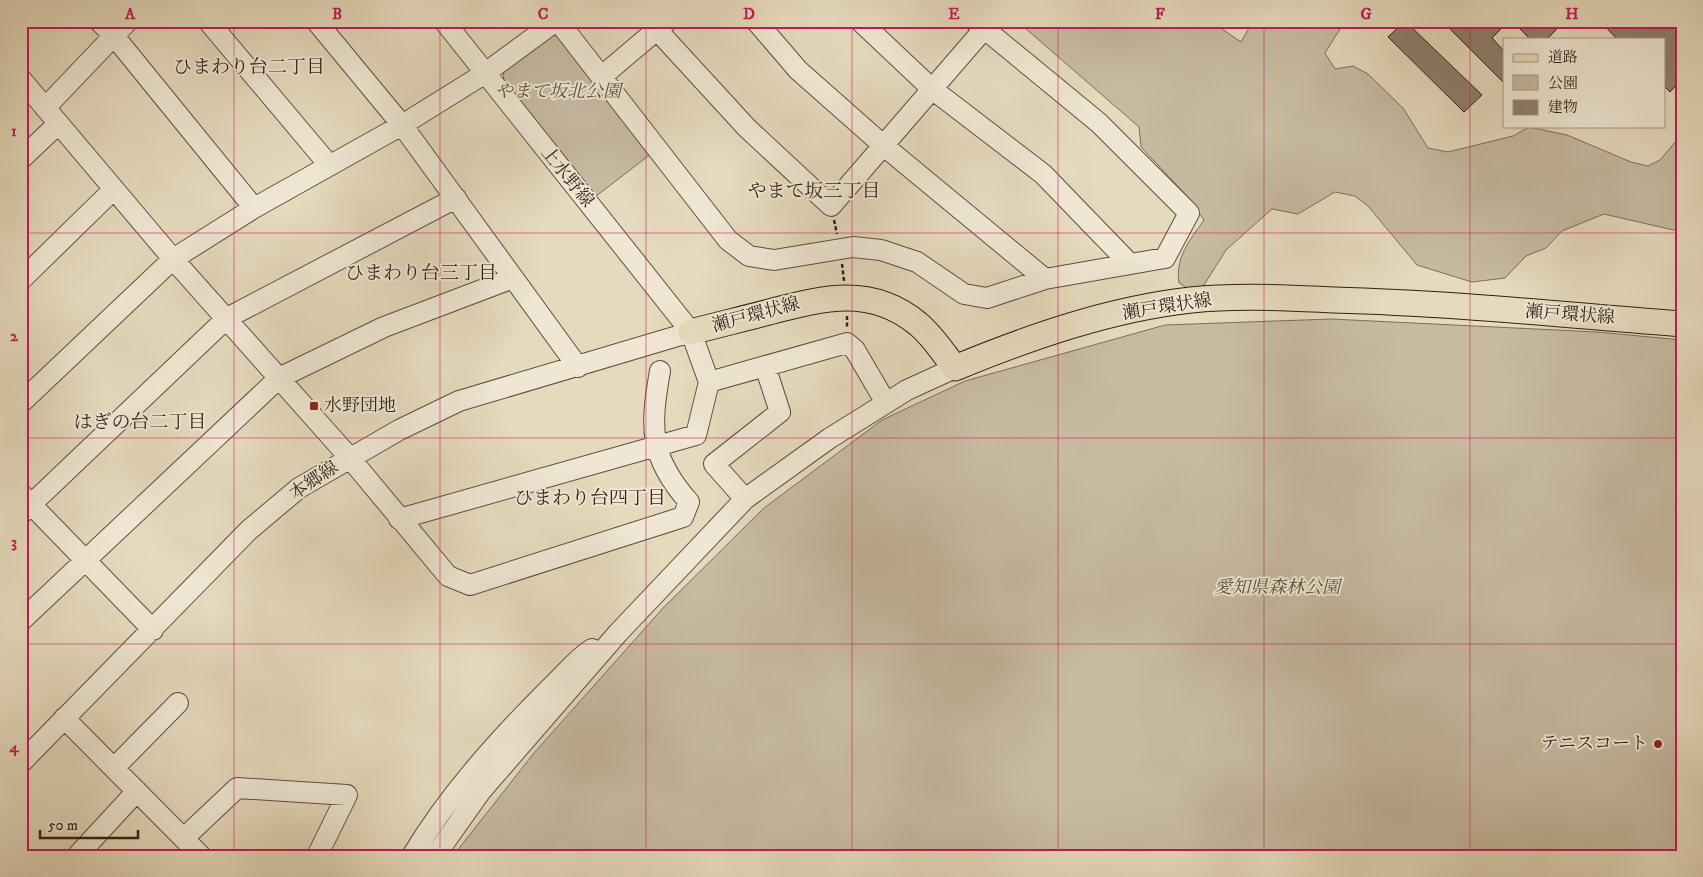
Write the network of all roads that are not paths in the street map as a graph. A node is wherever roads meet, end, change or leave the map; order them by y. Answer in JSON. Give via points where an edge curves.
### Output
{"nodes":[{"id":1,"x":99,"y":21,"type":"edge"},
{"id":2,"x":128,"y":21,"type":"edge"},
{"id":3,"x":208,"y":21,"type":"edge"},
{"id":4,"x":316,"y":21,"type":"edge"},
{"id":5,"x":444,"y":21,"type":"edge"},
{"id":6,"x":557,"y":21,"type":"edge"},
{"id":7,"x":756,"y":21,"type":"edge"},
{"id":8,"x":860,"y":21,"type":"edge"},
{"id":9,"x":979,"y":25,"type":"edge"},
{"id":10,"x":662,"y":26,"type":"edge"},
{"id":11,"x":114,"y":36,"type":"junction"},
{"id":12,"x":484,"y":74,"type":"junction"},
{"id":13,"x":601,"y":77,"type":"junction"},
{"id":14,"x":21,"y":79,"type":"edge"},
{"id":15,"x":932,"y":89,"type":"junction"},
{"id":16,"x":45,"y":108,"type":"junction"},
{"id":17,"x":58,"y":124,"type":"junction"},
{"id":18,"x":402,"y":125,"type":"junction"},
{"id":19,"x":884,"y":146,"type":"junction"},
{"id":20,"x":21,"y":159,"type":"edge"},
{"id":21,"x":328,"y":166,"type":"junction"},
{"id":22,"x":114,"y":189,"type":"junction"},
{"id":23,"x":456,"y":198,"type":"junction"},
{"id":24,"x":254,"y":208,"type":"junction"},
{"id":25,"x":173,"y":258,"type":"junction"},
{"id":26,"x":1129,"y":263,"type":"junction"},
{"id":27,"x":514,"y":278,"type":"junction"},
{"id":28,"x":1045,"y":279,"type":"junction"},
{"id":29,"x":21,"y":280,"type":"edge"},
{"id":30,"x":227,"y":318,"type":"junction"},
{"id":31,"x":1682,"y":324,"type":"edge"},
{"id":32,"x":692,"y":332,"type":"junction"},
{"id":33,"x":764,"y":366,"type":"junction"},
{"id":34,"x":578,"y":367,"type":"junction"},
{"id":35,"x":955,"y":368,"type":"junction"},
{"id":36,"x":660,"y":371,"type":"dead end"},
{"id":37,"x":280,"y":378,"type":"junction"},
{"id":38,"x":709,"y":382,"type":"junction"},
{"id":39,"x":21,"y":403,"type":"edge"},
{"id":40,"x":886,"y":403,"type":"junction"},
{"id":41,"x":655,"y":447,"type":"junction"},
{"id":42,"x":349,"y":457,"type":"junction"},
{"id":43,"x":745,"y":499,"type":"junction"},
{"id":44,"x":24,"y":504,"type":"edge"},
{"id":45,"x":399,"y":519,"type":"junction"},
{"id":46,"x":84,"y":560,"type":"junction"},
{"id":47,"x":21,"y":622,"type":"edge"},
{"id":48,"x":153,"y":630,"type":"junction"},
{"id":49,"x":618,"y":633,"type":"junction"},
{"id":50,"x":178,"y":704,"type":"dead end"},
{"id":51,"x":64,"y":718,"type":"junction"},
{"id":52,"x":21,"y":763,"type":"edge"},
{"id":53,"x":114,"y":768,"type":"junction"},
{"id":54,"x":137,"y":791,"type":"junction"},
{"id":55,"x":184,"y":838,"type":"junction"},
{"id":56,"x":78,"y":856,"type":"edge"},
{"id":57,"x":201,"y":856,"type":"edge"},
{"id":58,"x":317,"y":856,"type":"edge"},
{"id":59,"x":412,"y":856,"type":"edge"},
{"id":60,"x":436,"y":856,"type":"edge"}],
"edges":[{"from":1,"to":11,"type":"street"},
{"from":2,"to":11,"type":"street"},
{"from":3,"to":21,"type":"street"},
{"from":4,"to":18,"type":"street"},
{"from":5,"to":12,"type":"street","name":"上水野線"},
{"from":6,"to":12,"type":"street"},
{"from":6,"to":13,"type":"street"},
{"from":7,"to":19,"type":"street","via":[[798,70]]},
{"from":8,"to":15,"type":"street"},
{"from":9,"to":15,"type":"street"},
{"from":9,"to":26,"type":"street","via":[[1099,123],[1189,213],[1165,258]]},
{"from":10,"to":13,"type":"street"},
{"from":10,"to":19,"type":"street","via":[[747,128],[831,206]]},
{"from":11,"to":16,"type":"street"},
{"from":11,"to":24,"type":"street"},
{"from":12,"to":18,"type":"street"},
{"from":12,"to":32,"type":"street","name":"上水野線"},
{"from":13,"to":28,"type":"street","via":[[728,240],[749,256],[774,260],[853,247],[881,250],[917,262],[964,294],[987,298]]},
{"from":14,"to":16,"type":"street"},
{"from":15,"to":19,"type":"street"},
{"from":15,"to":26,"type":"street","via":[[1043,174]]},
{"from":16,"to":17,"type":"street"},
{"from":17,"to":20,"type":"street"},
{"from":17,"to":22,"type":"street"},
{"from":18,"to":21,"type":"street"},
{"from":18,"to":23,"type":"street"},
{"from":19,"to":28,"type":"street"},
{"from":21,"to":24,"type":"street"},
{"from":22,"to":25,"type":"street"},
{"from":22,"to":29,"type":"street"},
{"from":23,"to":27,"type":"street"},
{"from":23,"to":30,"type":"street"},
{"from":24,"to":25,"type":"street"},
{"from":25,"to":30,"type":"street"},
{"from":25,"to":39,"type":"street"},
{"from":26,"to":28,"type":"street"},
{"from":27,"to":34,"type":"street"},
{"from":27,"to":37,"type":"street","via":[[384,327]]},
{"from":30,"to":37,"type":"street"},
{"from":30,"to":44,"type":"street"},
{"from":31,"to":35,"type":"main road","name":"瀬戸環状線","via":[[1378,301],[1254,297],[1190,300],[1092,320],[998,350]]},
{"from":32,"to":34,"type":"street","name":"本郷線"},
{"from":32,"to":35,"type":"main road","name":"瀬戸環状線","via":[[819,299],[868,299],[893,307],[919,325]]},
{"from":32,"to":38,"type":"street"},
{"from":33,"to":38,"type":"street"},
{"from":33,"to":40,"type":"street","via":[[847,343],[855,350]]},
{"from":33,"to":43,"type":"street","via":[[780,412],[714,464]]},
{"from":34,"to":42,"type":"street","name":"本郷線","via":[[459,402]]},
{"from":35,"to":40,"type":"street"},
{"from":36,"to":41,"type":"street","via":[[653,411]]},
{"from":37,"to":42,"type":"street"},
{"from":37,"to":46,"type":"street"},
{"from":38,"to":41,"type":"street","via":[[696,435]]},
{"from":40,"to":43,"type":"street","via":[[830,438]]},
{"from":41,"to":45,"type":"street"},
{"from":41,"to":45,"type":"street","via":[[672,482],[689,502],[683,517],[470,584],[448,576]]},
{"from":42,"to":45,"type":"street"},
{"from":42,"to":48,"type":"street","name":"本郷線","via":[[299,488],[250,530]]},
{"from":43,"to":49,"type":"street"},
{"from":44,"to":46,"type":"street"},
{"from":46,"to":47,"type":"street"},
{"from":46,"to":48,"type":"street"},
{"from":48,"to":51,"type":"street","name":"本郷線"},
{"from":49,"to":59,"type":"street","via":[[586,653],[524,715],[440,811]]},
{"from":49,"to":60,"type":"street","via":[[481,791]]},
{"from":50,"to":53,"type":"street"},
{"from":51,"to":52,"type":"street","name":"本郷線"},
{"from":51,"to":53,"type":"street"},
{"from":53,"to":54,"type":"street"},
{"from":54,"to":55,"type":"street"},
{"from":54,"to":56,"type":"street"},
{"from":55,"to":57,"type":"street"},
{"from":55,"to":58,"type":"street","via":[[237,788],[347,796]]}]}
